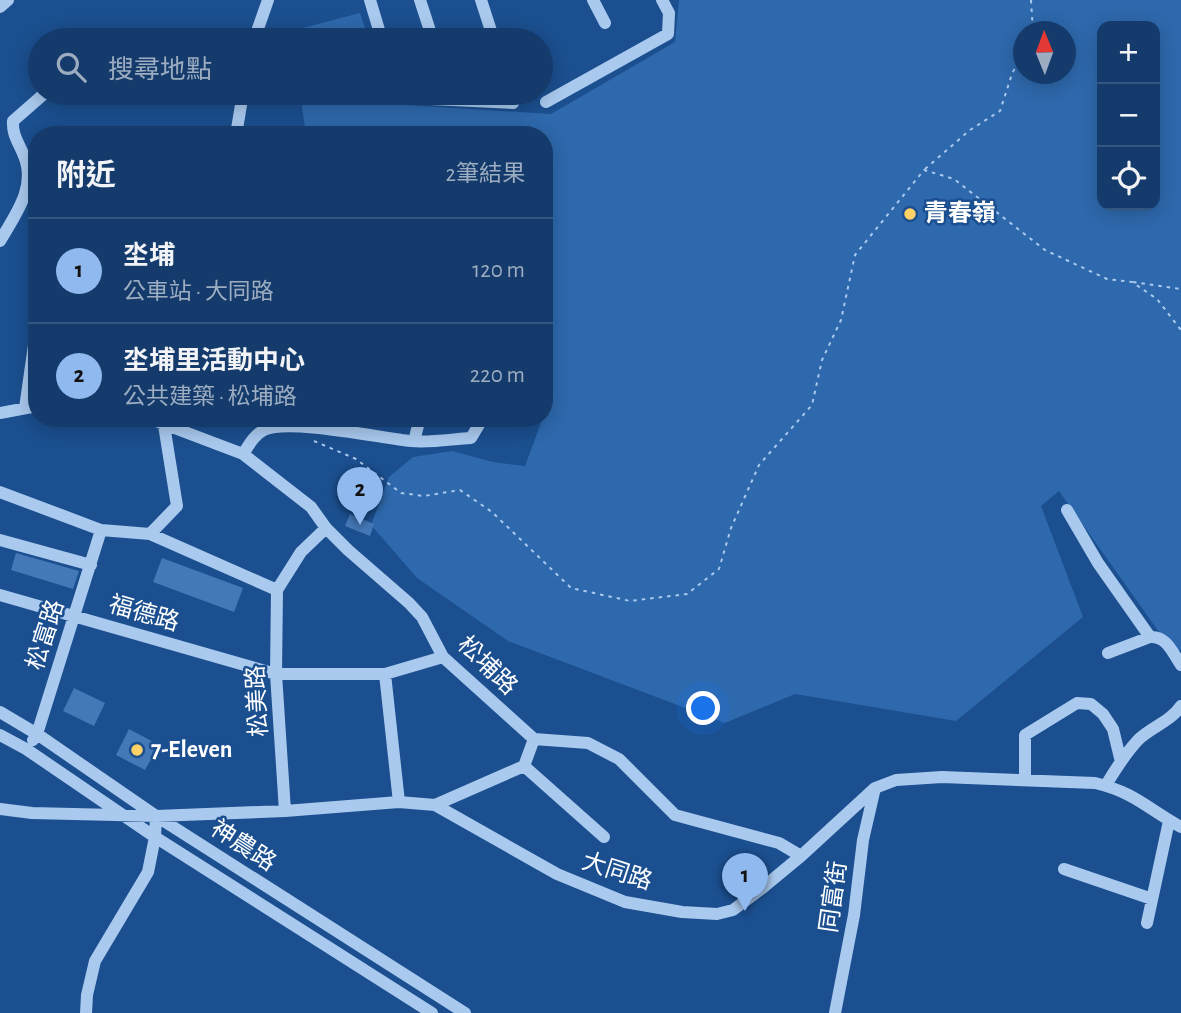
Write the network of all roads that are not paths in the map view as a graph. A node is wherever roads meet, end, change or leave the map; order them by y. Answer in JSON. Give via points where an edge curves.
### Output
{"nodes":[{"id":1,"x":8,"y":0,"type":"edge"},
{"id":2,"x":268,"y":0,"type":"edge"},
{"id":3,"x":370,"y":0,"type":"edge"},
{"id":4,"x":419,"y":0,"type":"edge"},
{"id":5,"x":481,"y":0,"type":"edge"},
{"id":6,"x":593,"y":0,"type":"edge"},
{"id":7,"x":663,"y":0,"type":"edge"},
{"id":8,"x":0,"y":6,"type":"edge"},
{"id":9,"x":605,"y":23,"type":"dead end"},
{"id":10,"x":258,"y":28,"type":"edge"},
{"id":11,"x":378,"y":28,"type":"edge"},
{"id":12,"x":429,"y":28,"type":"edge"},
{"id":13,"x":490,"y":28,"type":"edge"},
{"id":14,"x":553,"y":99,"type":"edge"},
{"id":15,"x":31,"y":105,"type":"edge"},
{"id":16,"x":241,"y":105,"type":"edge"},
{"id":17,"x":238,"y":126,"type":"edge"},
{"id":18,"x":28,"y":166,"type":"edge"},
{"id":19,"x":28,"y":186,"type":"edge"},
{"id":20,"x":0,"y":241,"type":"edge"},
{"id":21,"x":28,"y":408,"type":"edge"},
{"id":22,"x":0,"y":413,"type":"edge"},
{"id":23,"x":164,"y":427,"type":"edge"},
{"id":24,"x":169,"y":427,"type":"edge"},
{"id":25,"x":263,"y":427,"type":"edge"},
{"id":26,"x":337,"y":427,"type":"edge"},
{"id":27,"x":357,"y":427,"type":"edge"},
{"id":28,"x":418,"y":427,"type":"edge"},
{"id":29,"x":478,"y":427,"type":"edge"},
{"id":30,"x":356,"y":432,"type":"junction"},
{"id":31,"x":414,"y":441,"type":"junction"},
{"id":32,"x":243,"y":454,"type":"junction"},
{"id":33,"x":0,"y":492,"type":"edge"},
{"id":34,"x":1067,"y":510,"type":"dead end"},
{"id":35,"x":326,"y":528,"type":"junction"},
{"id":36,"x":100,"y":530,"type":"junction"},
{"id":37,"x":150,"y":534,"type":"junction"},
{"id":38,"x":0,"y":540,"type":"edge"},
{"id":39,"x":91,"y":565,"type":"junction"},
{"id":40,"x":277,"y":590,"type":"junction"},
{"id":41,"x":0,"y":595,"type":"edge"},
{"id":42,"x":73,"y":615,"type":"junction"},
{"id":43,"x":1150,"y":636,"type":"junction"},
{"id":44,"x":1108,"y":653,"type":"dead end"},
{"id":45,"x":443,"y":657,"type":"junction"},
{"id":46,"x":1181,"y":665,"type":"edge"},
{"id":47,"x":276,"y":674,"type":"junction"},
{"id":48,"x":385,"y":674,"type":"junction"},
{"id":49,"x":1181,"y":706,"type":"edge"},
{"id":50,"x":0,"y":712,"type":"edge"},
{"id":51,"x":37,"y":734,"type":"junction"},
{"id":52,"x":0,"y":735,"type":"edge"},
{"id":53,"x":534,"y":739,"type":"junction"},
{"id":54,"x":26,"y":750,"type":"junction"},
{"id":55,"x":1121,"y":762,"type":"junction"},
{"id":56,"x":524,"y":766,"type":"junction"},
{"id":57,"x":1025,"y":780,"type":"junction"},
{"id":58,"x":1106,"y":785,"type":"junction"},
{"id":59,"x":875,"y":788,"type":"junction"},
{"id":60,"x":399,"y":802,"type":"junction"},
{"id":61,"x":435,"y":805,"type":"junction"},
{"id":62,"x":0,"y":809,"type":"edge"},
{"id":63,"x":285,"y":811,"type":"junction"},
{"id":64,"x":118,"y":813,"type":"junction"},
{"id":65,"x":156,"y":816,"type":"junction"},
{"id":66,"x":1175,"y":824,"type":"edge"},
{"id":67,"x":604,"y":836,"type":"dead end"},
{"id":68,"x":155,"y":837,"type":"junction"},
{"id":69,"x":801,"y":856,"type":"junction"},
{"id":70,"x":1064,"y":869,"type":"dead end"},
{"id":71,"x":1152,"y":899,"type":"junction"},
{"id":72,"x":1147,"y":923,"type":"dead end"},
{"id":73,"x":86,"y":1013,"type":"edge"},
{"id":74,"x":432,"y":1013,"type":"edge"},
{"id":75,"x":465,"y":1013,"type":"edge"},
{"id":76,"x":835,"y":1013,"type":"edge"}],
"edges":[{"from":1,"to":8,"type":"street"},
{"from":2,"to":10,"type":"street"},
{"from":3,"to":11,"type":"street"},
{"from":4,"to":12,"type":"street"},
{"from":5,"to":13,"type":"street"},
{"from":6,"to":9,"type":"street"},
{"from":7,"to":14,"type":"street","via":[[669,13],[668,34]]},
{"from":15,"to":18,"type":"street","via":[[13,121],[13,134]]},
{"from":16,"to":17,"type":"street"},
{"from":19,"to":20,"type":"street"},
{"from":21,"to":22,"type":"street"},
{"from":23,"to":37,"type":"street","via":[[177,506]]},
{"from":24,"to":32,"type":"street","name":"松埔路"},
{"from":25,"to":32,"type":"street"},
{"from":26,"to":30,"type":"street"},
{"from":27,"to":30,"type":"street"},
{"from":28,"to":31,"type":"street"},
{"from":29,"to":31,"type":"street","via":[[471,438]]},
{"from":30,"to":31,"type":"street"},
{"from":32,"to":35,"type":"street","name":"松埔路","via":[[311,507]]},
{"from":33,"to":36,"type":"street"},
{"from":34,"to":43,"type":"street"},
{"from":35,"to":40,"type":"street","via":[[300,552]]},
{"from":35,"to":45,"type":"street","name":"松埔路","via":[[422,617]]},
{"from":36,"to":37,"type":"street"},
{"from":36,"to":39,"type":"street","name":"松富路"},
{"from":37,"to":40,"type":"street"},
{"from":38,"to":39,"type":"street"},
{"from":39,"to":42,"type":"street","name":"松富路"},
{"from":40,"to":47,"type":"street","name":"松美路"},
{"from":41,"to":42,"type":"street","name":"福德路"},
{"from":42,"to":47,"type":"street","name":"福德路"},
{"from":42,"to":51,"type":"street","name":"松富路"},
{"from":43,"to":44,"type":"street"},
{"from":43,"to":46,"type":"street","via":[[1163,639]]},
{"from":45,"to":48,"type":"street","name":"福德路"},
{"from":45,"to":53,"type":"street","name":"松埔路"},
{"from":47,"to":48,"type":"street","name":"福德路"},
{"from":47,"to":63,"type":"street","name":"松美路"},
{"from":48,"to":60,"type":"street"},
{"from":49,"to":55,"type":"street","via":[[1140,739]]},
{"from":50,"to":51,"type":"street","name":"神農路"},
{"from":51,"to":54,"type":"street","name":"松富路"},
{"from":51,"to":65,"type":"street","name":"神農路"},
{"from":52,"to":54,"type":"street","name":"神農路"},
{"from":53,"to":56,"type":"street"},
{"from":53,"to":69,"type":"street","via":[[588,743],[619,759],[675,815],[779,843]]},
{"from":54,"to":64,"type":"street","name":"神農路"},
{"from":55,"to":57,"type":"street","via":[[1113,729],[1103,714],[1091,704],[1077,703],[1025,735]]},
{"from":55,"to":58,"type":"street"},
{"from":56,"to":61,"type":"street"},
{"from":56,"to":67,"type":"street"},
{"from":57,"to":58,"type":"street","name":"大同路"},
{"from":57,"to":59,"type":"street","name":"大同路","via":[[942,777],[896,780]]},
{"from":58,"to":66,"type":"street","name":"大同路"},
{"from":59,"to":69,"type":"street","name":"大同路"},
{"from":59,"to":76,"type":"street","name":"同富街"},
{"from":60,"to":61,"type":"street","name":"大同路"},
{"from":60,"to":63,"type":"street","name":"大同路"},
{"from":61,"to":69,"type":"street","name":"大同路","via":[[557,874],[625,902],[682,912],[733,910]]},
{"from":62,"to":64,"type":"street","name":"大同路"},
{"from":63,"to":65,"type":"street","name":"大同路"},
{"from":64,"to":65,"type":"street","name":"大同路"},
{"from":64,"to":68,"type":"street","name":"神農路"},
{"from":65,"to":68,"type":"street"},
{"from":65,"to":75,"type":"street","name":"神農路"},
{"from":66,"to":71,"type":"street"},
{"from":68,"to":73,"type":"street","via":[[148,872],[95,961]]},
{"from":68,"to":74,"type":"street","name":"神農路"},
{"from":70,"to":71,"type":"street"},
{"from":71,"to":72,"type":"street"}]}
